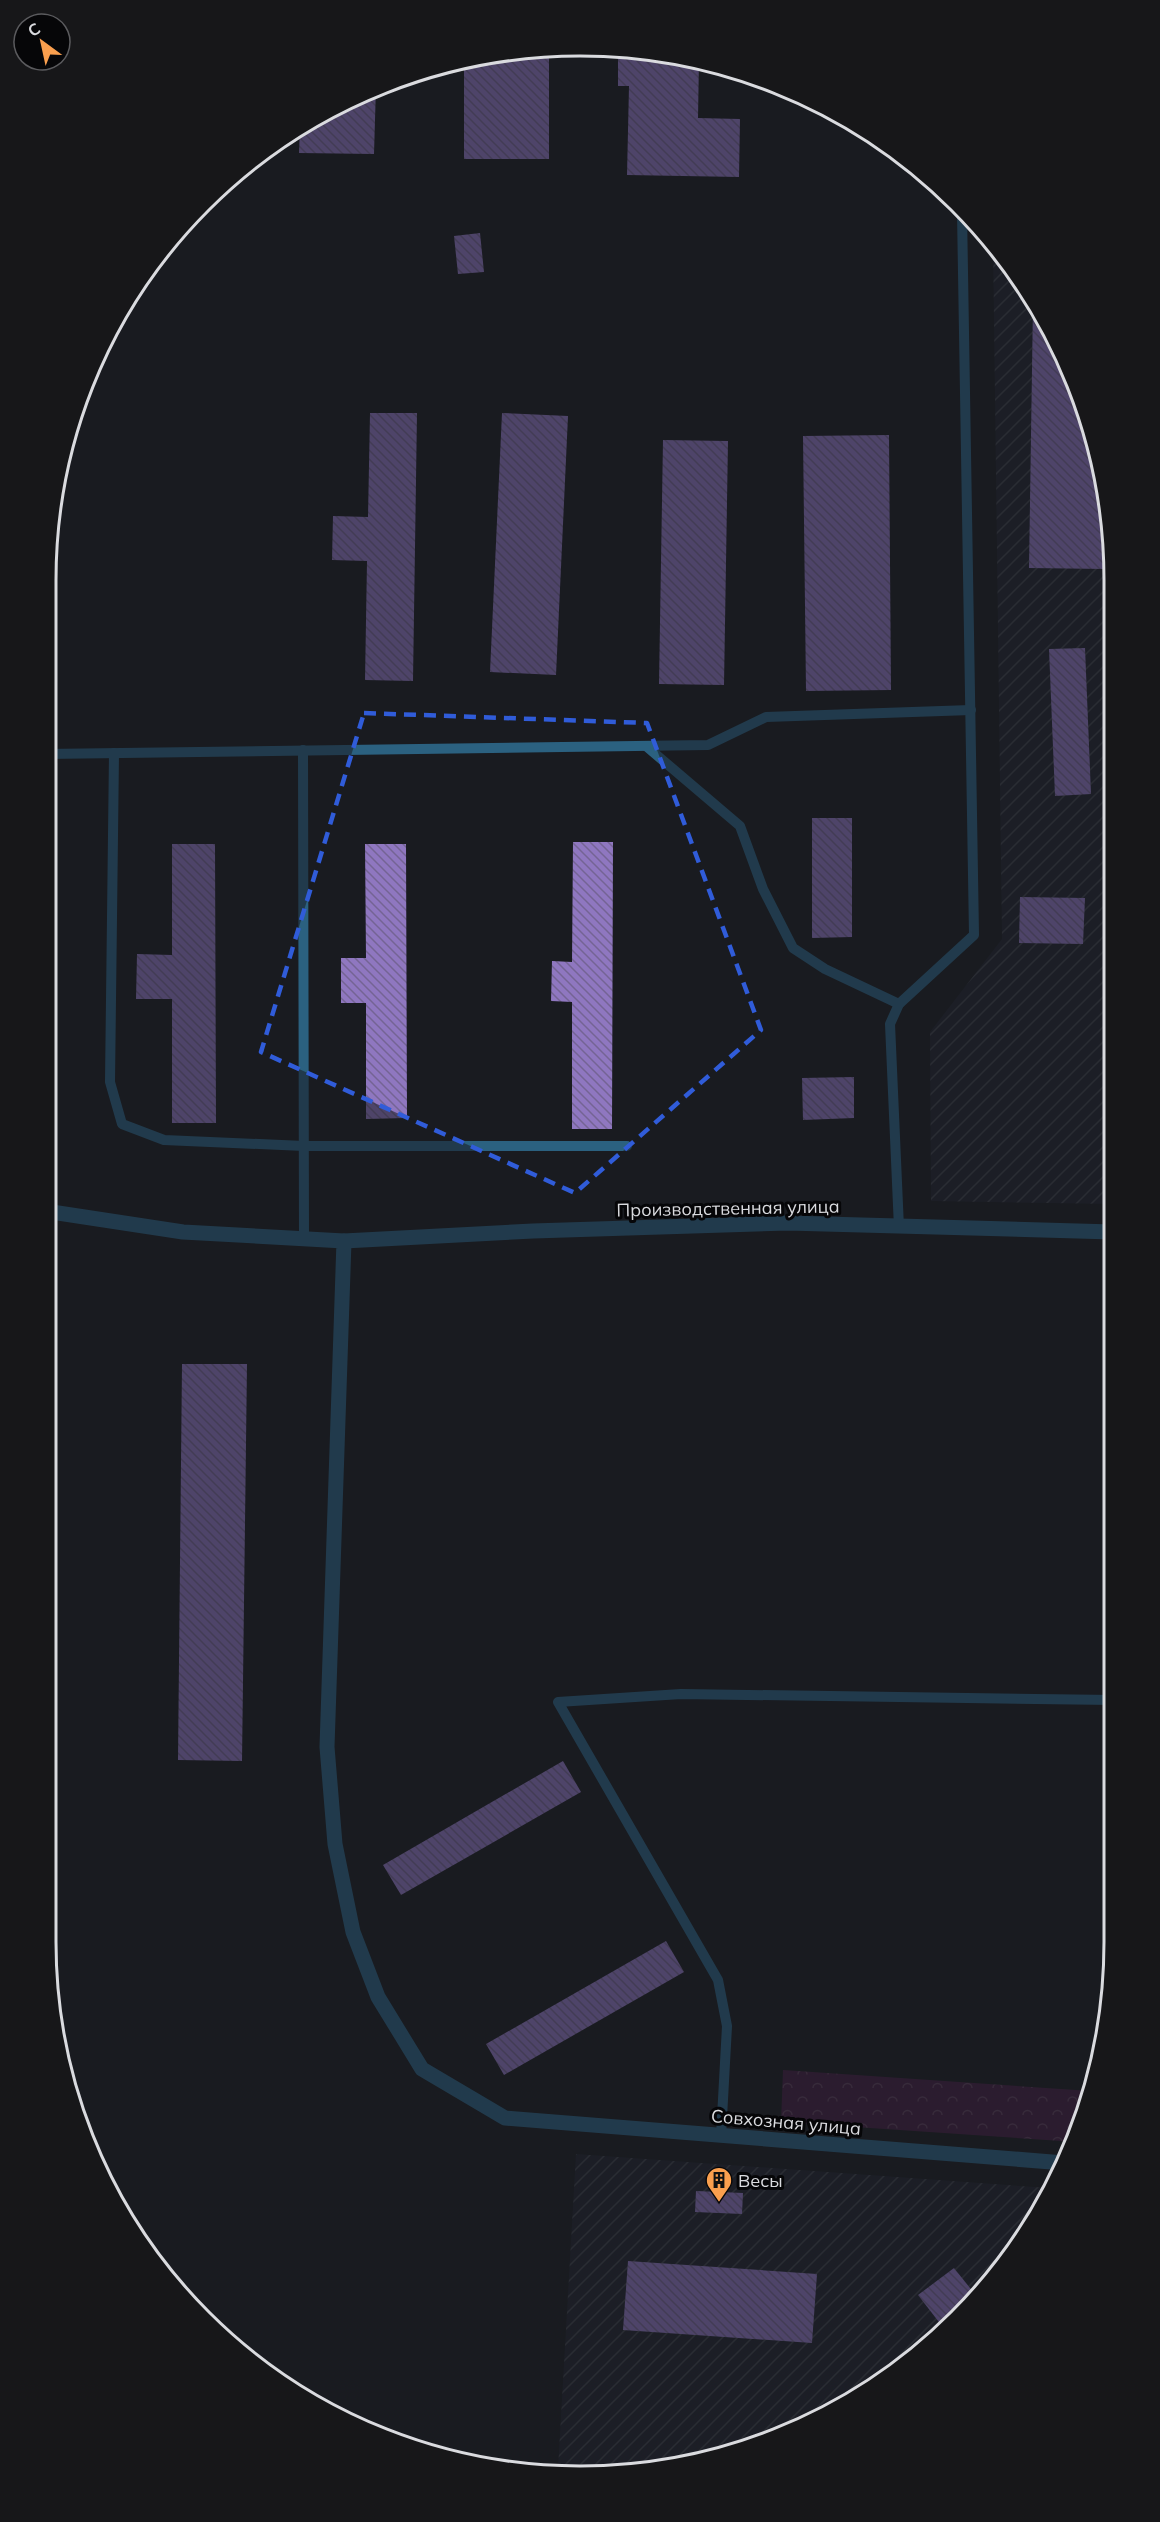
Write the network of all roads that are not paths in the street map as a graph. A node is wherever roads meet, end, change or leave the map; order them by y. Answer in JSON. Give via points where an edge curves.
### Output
{"nodes":[{"id":1,"x":962,"y":221,"type":"edge"},
{"id":2,"x":971,"y":710,"type":"junction"},
{"id":3,"x":646,"y":746,"type":"junction"},
{"id":4,"x":303,"y":750,"type":"junction"},
{"id":5,"x":114,"y":753,"type":"junction"},
{"id":6,"x":56,"y":754,"type":"edge"},
{"id":7,"x":899,"y":1004,"type":"junction"},
{"id":8,"x":304,"y":1146,"type":"junction"},
{"id":9,"x":627,"y":1146,"type":"dead end"},
{"id":10,"x":56,"y":1214,"type":"edge"},
{"id":11,"x":899,"y":1228,"type":"junction"},
{"id":12,"x":1104,"y":1232,"type":"edge"},
{"id":13,"x":304,"y":1238,"type":"junction"},
{"id":14,"x":344,"y":1241,"type":"junction"},
{"id":15,"x":1104,"y":1700,"type":"edge"},
{"id":16,"x":721,"y":2136,"type":"junction"},
{"id":17,"x":1056,"y":2162,"type":"edge"}],
"edges":[{"from":1,"to":2,"type":"lane"},
{"from":2,"to":3,"type":"lane","via":[[766,717],[708,745]]},
{"from":2,"to":7,"type":"lane","via":[[974,935]]},
{"from":3,"to":4,"type":"lane"},
{"from":3,"to":7,"type":"lane","via":[[740,826],[763,890],[793,948],[825,969]]},
{"from":4,"to":5,"type":"lane"},
{"from":4,"to":8,"type":"lane"},
{"from":5,"to":6,"type":"lane"},
{"from":5,"to":8,"type":"lane","via":[[110,1082],[122,1124],[164,1140]]},
{"from":7,"to":11,"type":"lane","via":[[891,1024]]},
{"from":8,"to":9,"type":"lane"},
{"from":8,"to":13,"type":"lane"},
{"from":10,"to":13,"type":"street","name":"Производственная улица","via":[[183,1232]]},
{"from":11,"to":12,"type":"street","name":"Производственная улица"},
{"from":11,"to":14,"type":"street","name":"Производственная улица","via":[[788,1223]]},
{"from":13,"to":14,"type":"street","name":"Производственная улица"},
{"from":14,"to":16,"type":"street","name":"Совхозная улица","via":[[327,1747],[335,1844],[353,1932],[378,1997],[422,2068],[505,2118]]},
{"from":15,"to":16,"type":"lane","via":[[681,1694],[558,1702],[718,1980],[727,2026]]},
{"from":16,"to":17,"type":"street","name":"Совхозная улица"}]}
